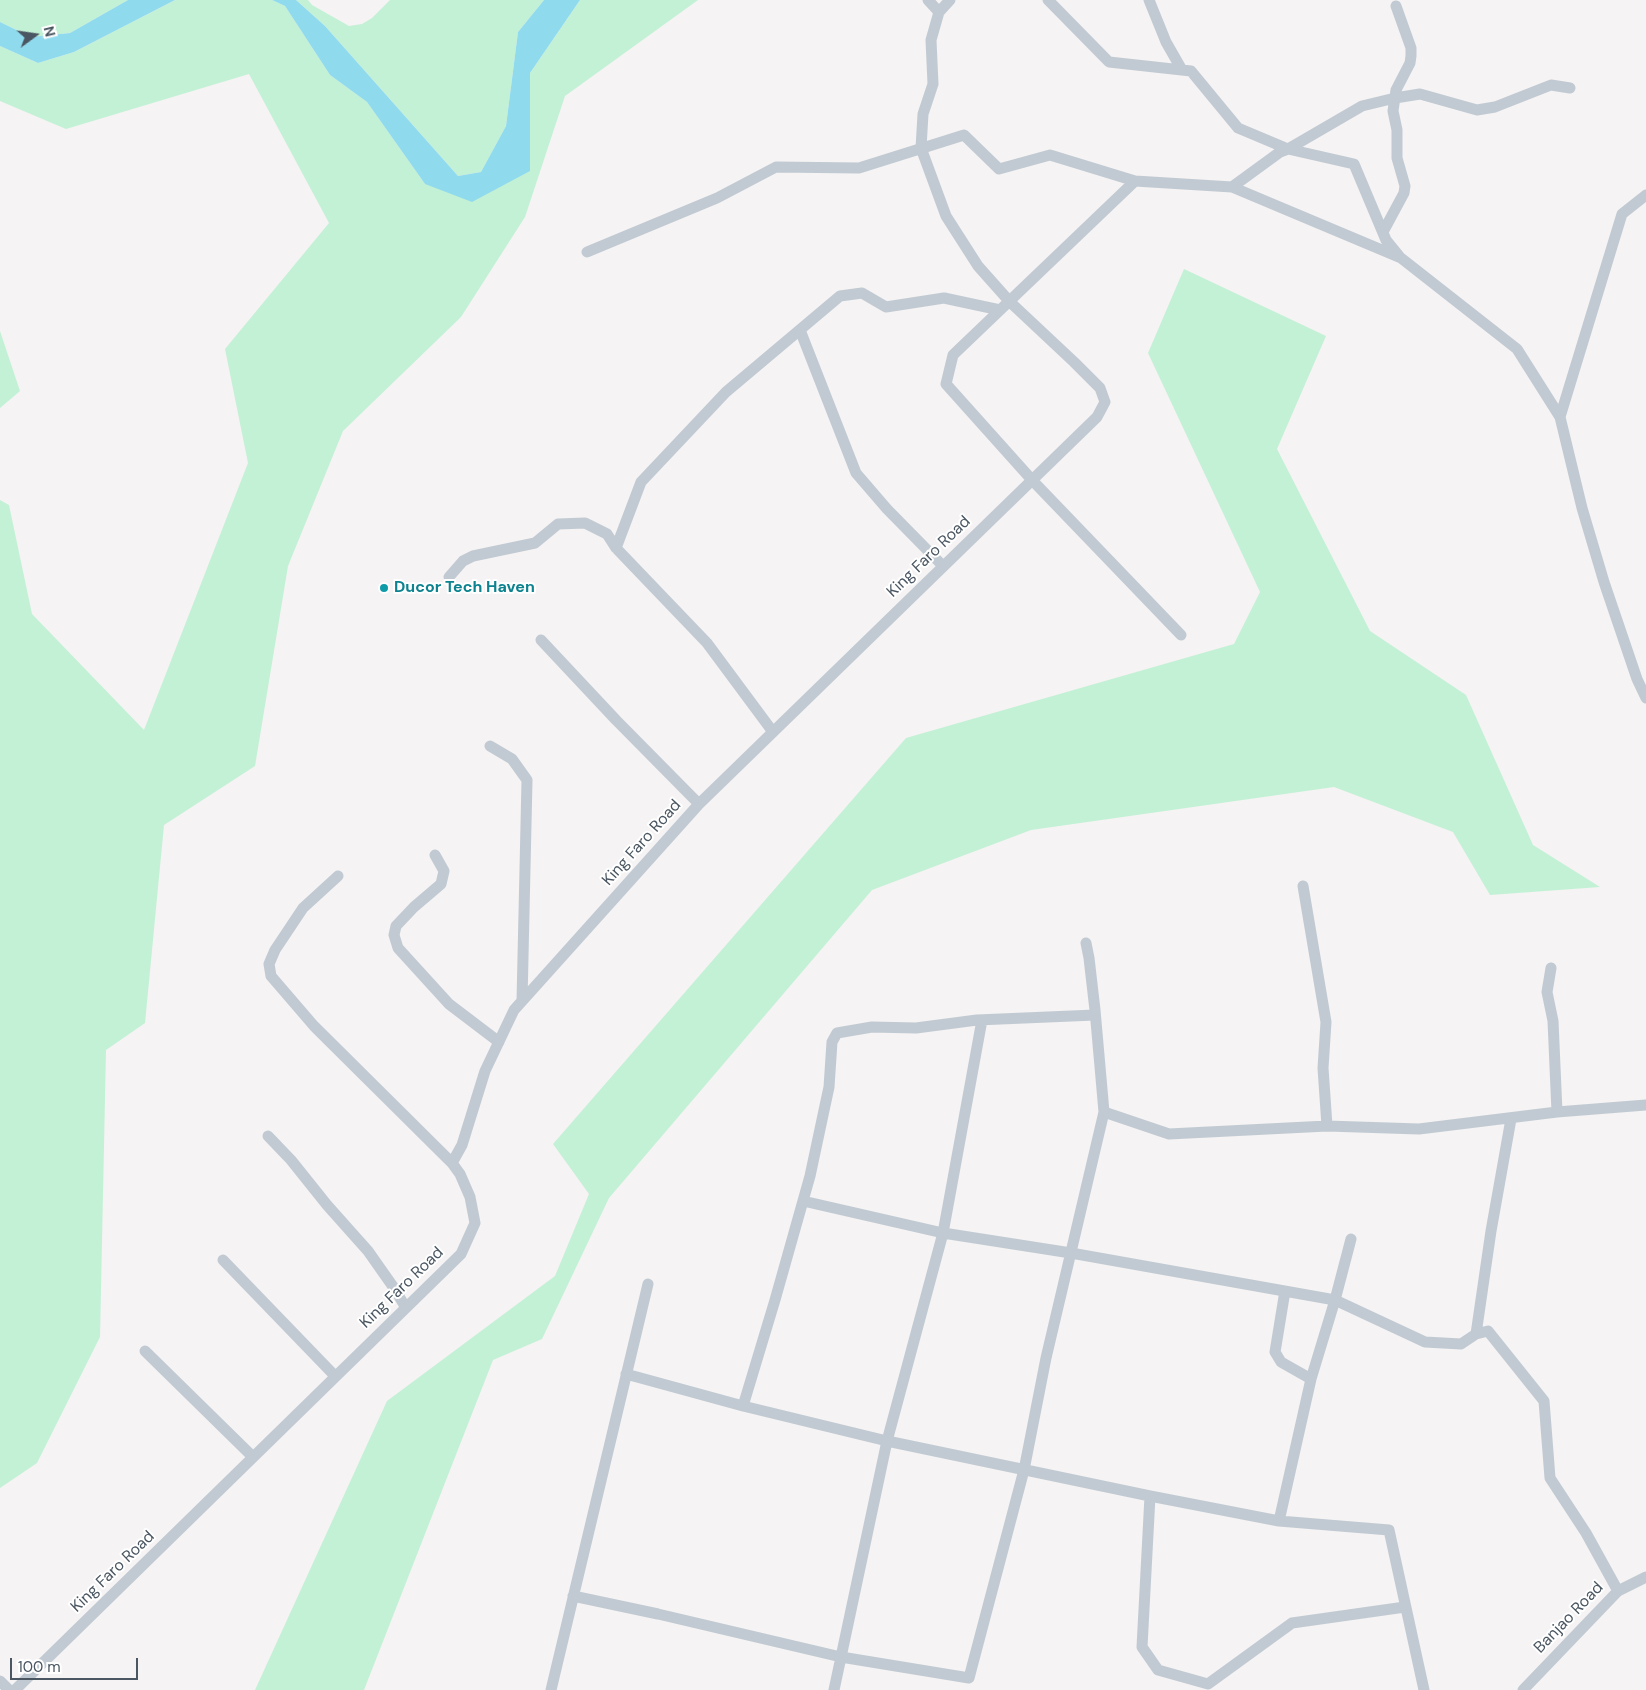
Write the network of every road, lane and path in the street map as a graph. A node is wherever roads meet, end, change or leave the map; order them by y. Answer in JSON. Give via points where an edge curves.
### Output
{"nodes":[{"id":1,"x":928,"y":0,"type":"edge"},
{"id":2,"x":950,"y":0,"type":"edge"},
{"id":3,"x":1048,"y":0,"type":"edge"},
{"id":4,"x":1148,"y":0,"type":"edge"},
{"id":5,"x":1396,"y":6,"type":"dead end"},
{"id":6,"x":939,"y":12,"type":"junction"},
{"id":7,"x":1182,"y":70,"type":"junction"},
{"id":8,"x":1570,"y":88,"type":"dead end"},
{"id":9,"x":1395,"y":98,"type":"junction"},
{"id":10,"x":922,"y":148,"type":"junction"},
{"id":11,"x":1288,"y":149,"type":"junction"},
{"id":12,"x":1135,"y":181,"type":"junction"},
{"id":13,"x":1232,"y":187,"type":"junction"},
{"id":14,"x":1646,"y":195,"type":"edge"},
{"id":15,"x":1382,"y":232,"type":"junction"},
{"id":16,"x":587,"y":252,"type":"dead end"},
{"id":17,"x":1401,"y":258,"type":"junction"},
{"id":18,"x":1010,"y":302,"type":"junction"},
{"id":19,"x":1000,"y":310,"type":"junction"},
{"id":20,"x":800,"y":330,"type":"junction"},
{"id":21,"x":1560,"y":417,"type":"junction"},
{"id":22,"x":1032,"y":480,"type":"junction"},
{"id":23,"x":616,"y":548,"type":"junction"},
{"id":24,"x":943,"y":566,"type":"junction"},
{"id":25,"x":449,"y":577,"type":"dead end"},
{"id":26,"x":1181,"y":635,"type":"dead end"},
{"id":27,"x":541,"y":640,"type":"dead end"},
{"id":28,"x":1642,"y":677,"type":"edge"},
{"id":29,"x":1646,"y":698,"type":"edge"},
{"id":30,"x":773,"y":732,"type":"junction"},
{"id":31,"x":490,"y":746,"type":"dead end"},
{"id":32,"x":699,"y":804,"type":"junction"},
{"id":33,"x":436,"y":855,"type":"dead end"},
{"id":34,"x":338,"y":876,"type":"dead end"},
{"id":35,"x":1303,"y":886,"type":"dead end"},
{"id":36,"x":1086,"y":944,"type":"dead end"},
{"id":37,"x":1551,"y":968,"type":"dead end"},
{"id":38,"x":522,"y":1001,"type":"junction"},
{"id":39,"x":1095,"y":1015,"type":"junction"},
{"id":40,"x":982,"y":1020,"type":"junction"},
{"id":41,"x":499,"y":1042,"type":"junction"},
{"id":42,"x":1646,"y":1105,"type":"edge"},
{"id":43,"x":1104,"y":1112,"type":"junction"},
{"id":44,"x":1557,"y":1112,"type":"junction"},
{"id":45,"x":1511,"y":1119,"type":"junction"},
{"id":46,"x":1327,"y":1126,"type":"junction"},
{"id":47,"x":268,"y":1136,"type":"dead end"},
{"id":48,"x":452,"y":1163,"type":"junction"},
{"id":49,"x":803,"y":1201,"type":"junction"},
{"id":50,"x":943,"y":1233,"type":"junction"},
{"id":51,"x":1351,"y":1239,"type":"dead end"},
{"id":52,"x":1070,"y":1253,"type":"junction"},
{"id":53,"x":222,"y":1260,"type":"dead end"},
{"id":54,"x":648,"y":1284,"type":"dead end"},
{"id":55,"x":1285,"y":1291,"type":"junction"},
{"id":56,"x":1335,"y":1300,"type":"junction"},
{"id":57,"x":406,"y":1308,"type":"junction"},
{"id":58,"x":1476,"y":1334,"type":"junction"},
{"id":59,"x":144,"y":1351,"type":"dead end"},
{"id":60,"x":626,"y":1374,"type":"junction"},
{"id":61,"x":335,"y":1376,"type":"junction"},
{"id":62,"x":1311,"y":1379,"type":"junction"},
{"id":63,"x":743,"y":1406,"type":"junction"},
{"id":64,"x":887,"y":1441,"type":"junction"},
{"id":65,"x":253,"y":1457,"type":"junction"},
{"id":66,"x":1024,"y":1470,"type":"junction"},
{"id":67,"x":1150,"y":1496,"type":"junction"},
{"id":68,"x":1279,"y":1521,"type":"junction"},
{"id":69,"x":1646,"y":1576,"type":"edge"},
{"id":70,"x":1618,"y":1590,"type":"junction"},
{"id":71,"x":573,"y":1596,"type":"junction"},
{"id":72,"x":1405,"y":1607,"type":"junction"},
{"id":73,"x":841,"y":1657,"type":"junction"},
{"id":74,"x":0,"y":1681,"type":"edge"},
{"id":75,"x":9,"y":1690,"type":"edge"},
{"id":76,"x":15,"y":1690,"type":"edge"},
{"id":77,"x":551,"y":1690,"type":"edge"},
{"id":78,"x":834,"y":1690,"type":"edge"},
{"id":79,"x":1424,"y":1690,"type":"edge"},
{"id":80,"x":1522,"y":1690,"type":"edge"}],
"edges":[{"from":1,"to":6,"type":"street"},
{"from":2,"to":6,"type":"street"},
{"from":3,"to":7,"type":"street","via":[[1109,62]]},
{"from":4,"to":7,"type":"street"},
{"from":5,"to":9,"type":"street","via":[[1411,56]]},
{"from":6,"to":10,"type":"street","name":"King Faro Road","via":[[931,40],[933,84],[923,114]]},
{"from":7,"to":11,"type":"street","via":[[1191,71],[1238,128]]},
{"from":8,"to":9,"type":"street","via":[[1551,85],[1495,107],[1476,110],[1420,94]]},
{"from":9,"to":11,"type":"street","via":[[1362,106]]},
{"from":9,"to":15,"type":"street","via":[[1397,158],[1405,186]]},
{"from":10,"to":12,"type":"street","via":[[964,134],[999,169],[1050,154]]},
{"from":10,"to":16,"type":"street","via":[[859,168],[776,167],[717,198]]},
{"from":10,"to":18,"type":"street","name":"King Faro Road","via":[[946,216],[978,266]]},
{"from":11,"to":13,"type":"street"},
{"from":11,"to":15,"type":"street","via":[[1354,164]]},
{"from":12,"to":13,"type":"street"},
{"from":12,"to":18,"type":"street"},
{"from":13,"to":17,"type":"street"},
{"from":14,"to":21,"type":"street","via":[[1622,214]]},
{"from":15,"to":17,"type":"street"},
{"from":17,"to":21,"type":"street","via":[[1517,349]]},
{"from":18,"to":19,"type":"street"},
{"from":18,"to":22,"type":"street","name":"King Faro Road","via":[[1100,388],[1106,402],[1097,417]]},
{"from":19,"to":20,"type":"street","via":[[944,298],[886,307],[862,293],[840,296]]},
{"from":19,"to":22,"type":"street","via":[[953,355],[946,384]]},
{"from":20,"to":23,"type":"street","via":[[726,392],[641,482]]},
{"from":20,"to":24,"type":"street","via":[[856,473],[887,510]]},
{"from":21,"to":28,"type":"street","via":[[1604,582]]},
{"from":22,"to":24,"type":"street","name":"King Faro Road"},
{"from":22,"to":26,"type":"street"},
{"from":23,"to":25,"type":"street","via":[[607,534],[585,523],[558,524],[535,542],[473,556],[463,561]]},
{"from":23,"to":30,"type":"street","via":[[707,643]]},
{"from":24,"to":30,"type":"street","name":"King Faro Road"},
{"from":27,"to":32,"type":"street"},
{"from":28,"to":29,"type":"street"},
{"from":30,"to":32,"type":"street","name":"King Faro Road"},
{"from":31,"to":38,"type":"street","via":[[512,759],[527,780]]},
{"from":32,"to":38,"type":"street","name":"King Faro Road"},
{"from":33,"to":41,"type":"street","via":[[444,871],[441,884],[396,926],[394,935],[398,948],[449,1004]]},
{"from":34,"to":48,"type":"street","via":[[303,908],[275,950],[269,964],[271,976],[314,1026]]},
{"from":35,"to":46,"type":"street","via":[[1326,1022],[1323,1068]]},
{"from":36,"to":39,"type":"street"},
{"from":37,"to":44,"type":"street","via":[[1548,992],[1553,1021]]},
{"from":38,"to":41,"type":"street","name":"King Faro Road","via":[[514,1010]]},
{"from":39,"to":40,"type":"street"},
{"from":39,"to":43,"type":"street"},
{"from":40,"to":49,"type":"street","via":[[916,1028],[872,1027],[837,1033],[832,1042],[830,1087]]},
{"from":40,"to":50,"type":"street"},
{"from":41,"to":48,"type":"street","name":"King Faro Road","via":[[484,1071],[462,1144]]},
{"from":42,"to":44,"type":"street"},
{"from":43,"to":46,"type":"street","via":[[1169,1134]]},
{"from":43,"to":52,"type":"street"},
{"from":44,"to":45,"type":"street"},
{"from":45,"to":46,"type":"street","via":[[1419,1129]]},
{"from":45,"to":58,"type":"street"},
{"from":47,"to":57,"type":"street","via":[[368,1250]]},
{"from":48,"to":57,"type":"street","name":"King Faro Road","via":[[470,1197],[475,1223],[461,1254]]},
{"from":49,"to":50,"type":"street"},
{"from":49,"to":63,"type":"street"},
{"from":50,"to":52,"type":"street"},
{"from":50,"to":64,"type":"street"},
{"from":51,"to":56,"type":"street"},
{"from":52,"to":55,"type":"street"},
{"from":52,"to":66,"type":"street"},
{"from":53,"to":61,"type":"street"},
{"from":54,"to":60,"type":"street"},
{"from":55,"to":56,"type":"street"},
{"from":55,"to":62,"type":"street","via":[[1276,1352],[1281,1362]]},
{"from":56,"to":58,"type":"street","via":[[1426,1342],[1461,1344]]},
{"from":56,"to":62,"type":"street"},
{"from":57,"to":61,"type":"street","name":"King Faro Road"},
{"from":58,"to":70,"type":"street","via":[[1488,1331],[1544,1401],[1550,1478]]},
{"from":59,"to":65,"type":"street"},
{"from":60,"to":63,"type":"street"},
{"from":60,"to":71,"type":"street"},
{"from":61,"to":65,"type":"street","name":"King Faro Road"},
{"from":62,"to":68,"type":"street"},
{"from":63,"to":64,"type":"street"},
{"from":64,"to":66,"type":"street"},
{"from":64,"to":73,"type":"street"},
{"from":65,"to":76,"type":"street","name":"King Faro Road"},
{"from":66,"to":67,"type":"street"},
{"from":66,"to":73,"type":"street","via":[[969,1678]]},
{"from":67,"to":68,"type":"street"},
{"from":67,"to":72,"type":"street","via":[[1142,1648],[1158,1670],[1208,1684],[1292,1623]]},
{"from":68,"to":72,"type":"street","via":[[1389,1530]]},
{"from":69,"to":70,"type":"street","name":"Banjao Road"},
{"from":70,"to":80,"type":"street","name":"Banjao Road"},
{"from":71,"to":73,"type":"street"},
{"from":71,"to":77,"type":"street"},
{"from":72,"to":79,"type":"street"},
{"from":73,"to":78,"type":"street"},
{"from":74,"to":75,"type":"street"}]}
